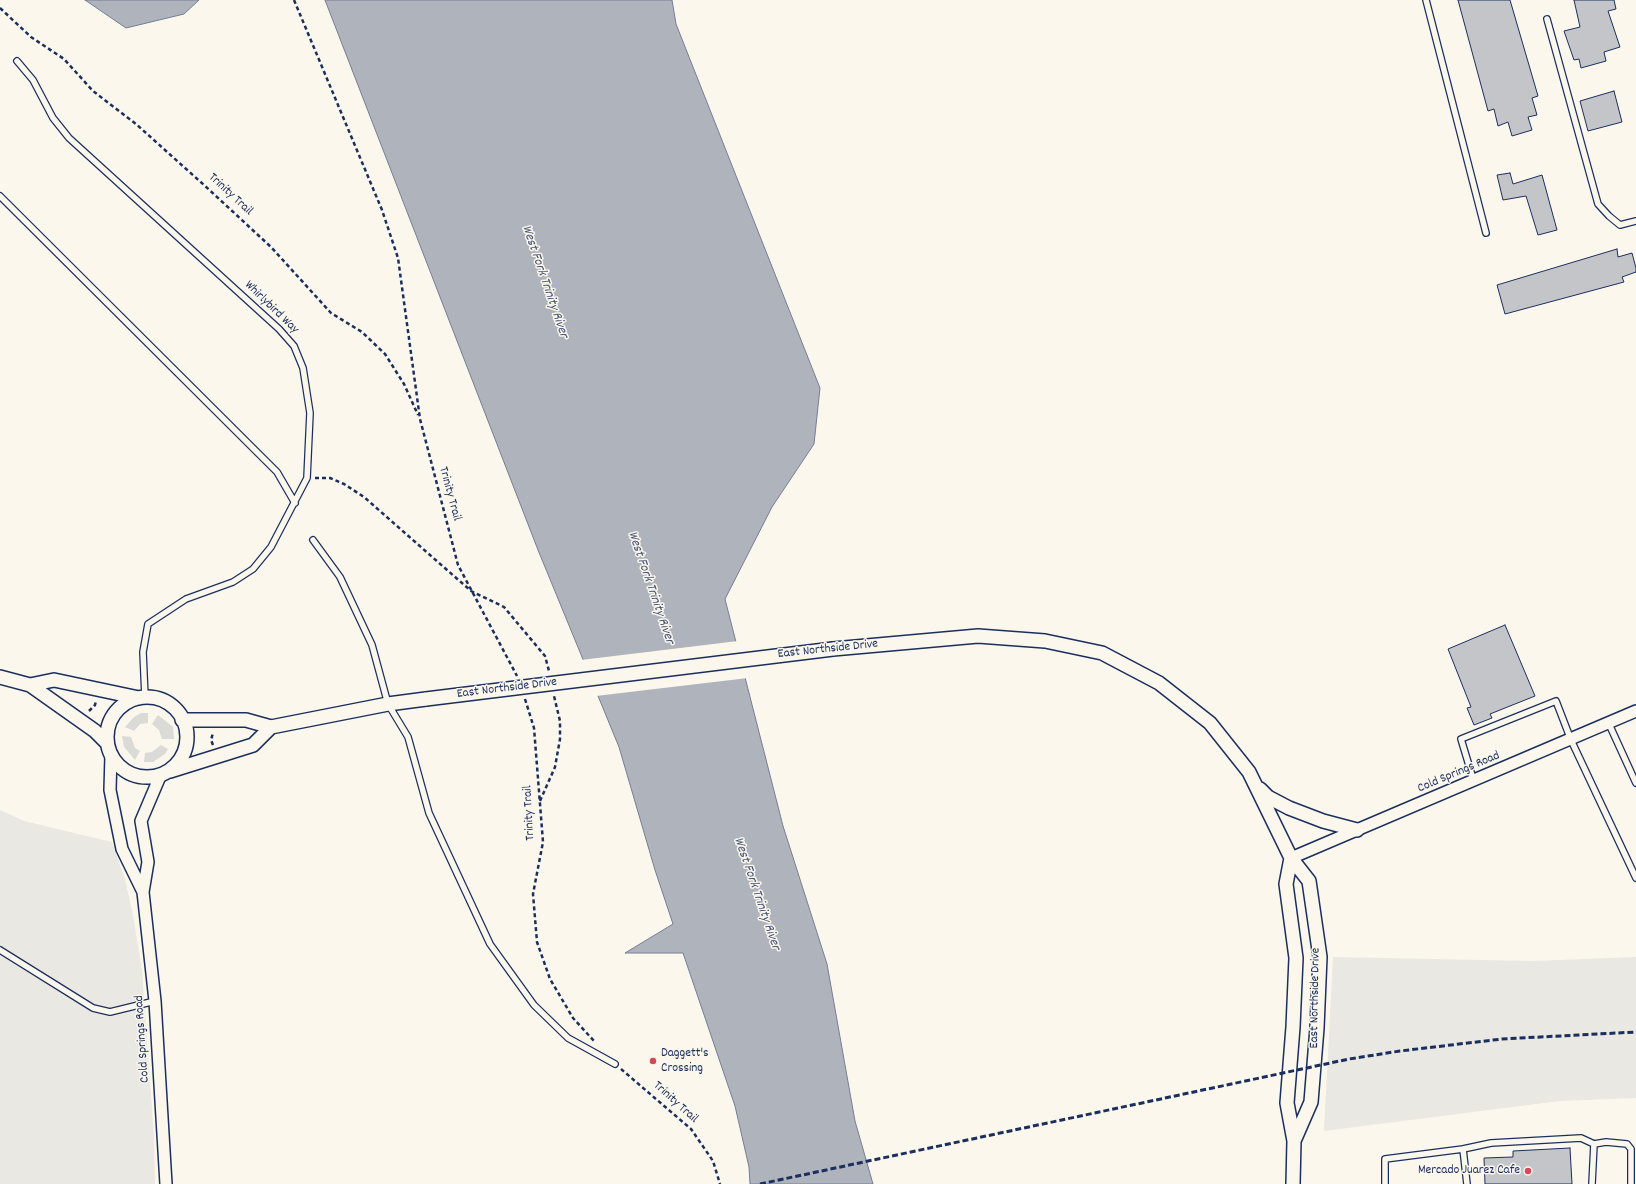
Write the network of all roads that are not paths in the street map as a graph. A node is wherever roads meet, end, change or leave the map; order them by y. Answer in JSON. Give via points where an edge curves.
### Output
{"nodes":[{"id":1,"x":1426,"y":0,"type":"edge"},
{"id":2,"x":1547,"y":19,"type":"dead end"},
{"id":3,"x":17,"y":61,"type":"dead end"},
{"id":4,"x":0,"y":196,"type":"edge"},
{"id":5,"x":1636,"y":221,"type":"edge"},
{"id":6,"x":1486,"y":233,"type":"dead end"},
{"id":7,"x":295,"y":503,"type":"junction"},
{"id":8,"x":313,"y":540,"type":"dead end"},
{"id":9,"x":0,"y":677,"type":"edge"},
{"id":10,"x":30,"y":684,"type":"junction"},
{"id":11,"x":142,"y":698,"type":"junction"},
{"id":12,"x":388,"y":704,"type":"junction"},
{"id":13,"x":1636,"y":711,"type":"edge"},
{"id":14,"x":182,"y":720,"type":"junction"},
{"id":15,"x":1609,"y":724,"type":"junction"},
{"id":16,"x":271,"y":728,"type":"junction"},
{"id":17,"x":1571,"y":740,"type":"junction"},
{"id":18,"x":107,"y":743,"type":"junction"},
{"id":19,"x":112,"y":755,"type":"junction"},
{"id":20,"x":164,"y":773,"type":"junction"},
{"id":21,"x":1474,"y":782,"type":"junction"},
{"id":22,"x":1636,"y":783,"type":"edge"},
{"id":23,"x":1258,"y":787,"type":"junction"},
{"id":24,"x":1357,"y":830,"type":"junction"},
{"id":25,"x":1291,"y":858,"type":"junction"},
{"id":26,"x":1636,"y":878,"type":"edge"},
{"id":27,"x":143,"y":892,"type":"junction"},
{"id":28,"x":0,"y":951,"type":"edge"},
{"id":29,"x":155,"y":1001,"type":"junction"},
{"id":30,"x":616,"y":1064,"type":"road end"},
{"id":31,"x":1294,"y":1141,"type":"junction"},
{"id":32,"x":1594,"y":1144,"type":"junction"},
{"id":33,"x":1463,"y":1149,"type":"junction"},
{"id":34,"x":166,"y":1184,"type":"edge"},
{"id":35,"x":1293,"y":1184,"type":"edge"},
{"id":36,"x":1385,"y":1184,"type":"edge"},
{"id":37,"x":1467,"y":1184,"type":"edge"},
{"id":38,"x":1592,"y":1184,"type":"edge"},
{"id":39,"x":1631,"y":1184,"type":"edge"}],
"edges":[{"from":1,"to":6,"type":"lane"},
{"from":2,"to":5,"type":"lane","via":[[1598,204],[1620,226]]},
{"from":3,"to":7,"type":"lane","name":"Whirlybird Way","via":[[33,80],[53,118],[68,138],[280,329],[294,346],[303,368],[310,413],[307,478]]},
{"from":4,"to":7,"type":"lane","via":[[278,472]]},
{"from":7,"to":11,"type":"lane","name":"Whirlybird Way","via":[[271,547],[253,569],[233,582],[186,599],[148,624],[143,652]]},
{"from":8,"to":12,"type":"lane","via":[[340,577],[372,645]]},
{"from":9,"to":10,"type":"street"},
{"from":10,"to":11,"type":"street","via":[[54,680]]},
{"from":10,"to":18,"type":"street","via":[[95,730]]},
{"from":11,"to":14,"type":"street","via":[[158,699],[170,705]]},
{"from":11,"to":18,"type":"street","via":[[132,700],[112,717]]},
{"from":12,"to":16,"type":"street","name":"East Northside Drive"},
{"from":12,"to":23,"type":"street","name":"East Northside Drive","bridge":true,"via":[[833,649],[978,636],[1045,641],[1102,653],[1159,683],[1210,723]]},
{"from":12,"to":30,"type":"lane","via":[[408,737],[429,813],[490,944],[534,1005],[568,1038]]},
{"from":13,"to":15,"type":"street","name":"Cold Springs Road"},
{"from":14,"to":16,"type":"street","name":"East Northside Drive","via":[[246,720]]},
{"from":14,"to":20,"type":"street","via":[[187,739],[184,752],[178,763]]},
{"from":15,"to":17,"type":"street","name":"Cold Springs Road"},
{"from":15,"to":22,"type":"lane"},
{"from":16,"to":20,"type":"street","via":[[253,745]]},
{"from":17,"to":21,"type":"street","name":"Cold Springs Road"},
{"from":17,"to":21,"type":"lane","via":[[1556,701],[1461,739]]},
{"from":17,"to":26,"type":"lane"},
{"from":18,"to":19,"type":"street"},
{"from":19,"to":20,"type":"street","via":[[119,766],[130,773],[142,777]]},
{"from":19,"to":27,"type":"street","name":"Cold Springs Road","via":[[110,790],[122,849]]},
{"from":20,"to":27,"type":"street","name":"Cold Springs Road","via":[[141,821],[148,862]]},
{"from":21,"to":24,"type":"street","name":"Cold Springs Road"},
{"from":23,"to":24,"type":"street","via":[[1268,797],[1289,808]]},
{"from":23,"to":25,"type":"street","name":"East Northside Drive"},
{"from":24,"to":25,"type":"street","name":"Cold Springs Road"},
{"from":25,"to":31,"type":"street","name":"East Northside Drive","via":[[1286,884],[1296,958],[1287,1103]]},
{"from":25,"to":31,"type":"street","name":"East Northside Drive","via":[[1309,881],[1320,957],[1311,1102]]},
{"from":27,"to":29,"type":"street","name":"Cold Springs Road"},
{"from":28,"to":29,"type":"lane","via":[[93,1008],[110,1012]]},
{"from":29,"to":34,"type":"street","name":"Cold Springs Road"},
{"from":31,"to":35,"type":"street","name":"East Northside Drive"},
{"from":32,"to":33,"type":"lane","via":[[1581,1138],[1491,1143]]},
{"from":32,"to":38,"type":"lane"},
{"from":32,"to":39,"type":"lane","via":[[1627,1144],[1631,1149]]},
{"from":33,"to":36,"type":"lane","via":[[1385,1159]]},
{"from":33,"to":37,"type":"lane"}]}
